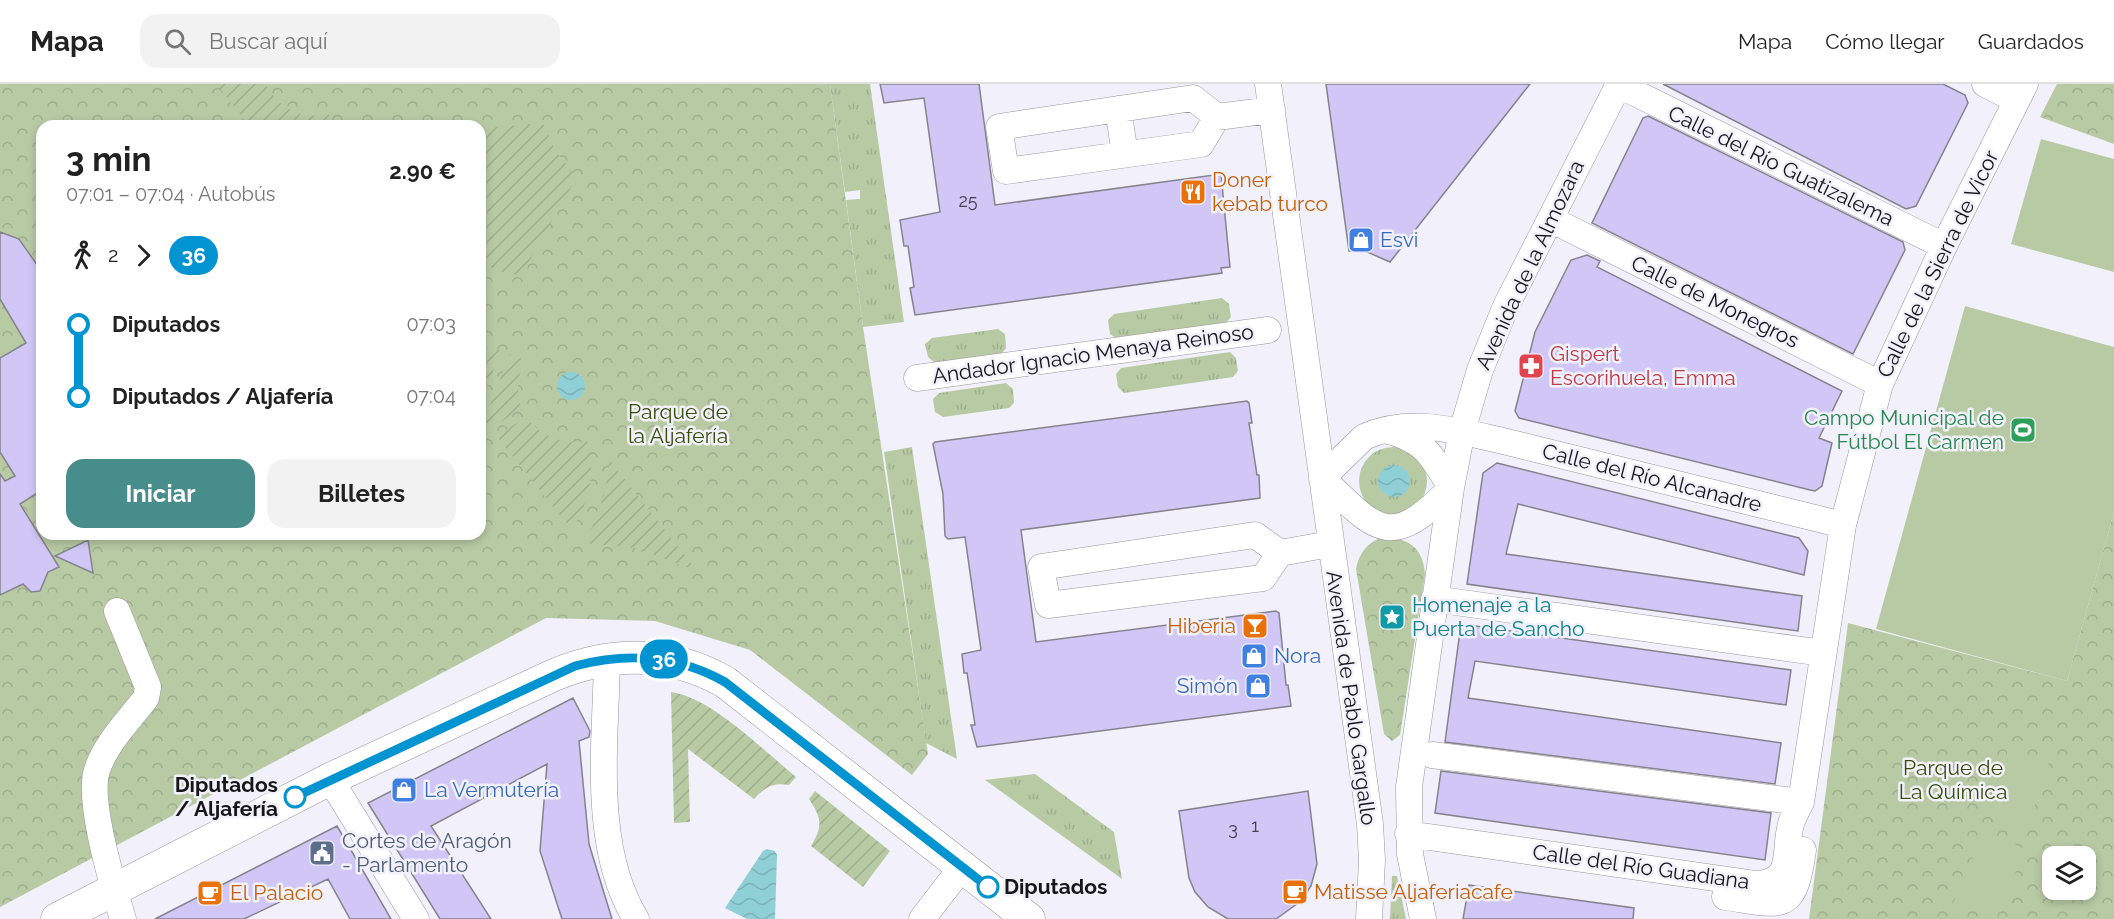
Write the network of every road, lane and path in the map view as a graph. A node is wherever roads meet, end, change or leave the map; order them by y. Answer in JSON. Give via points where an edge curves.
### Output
{"nodes":[{"id":1,"x":1268,"y":84,"type":"edge"},
{"id":2,"x":1985,"y":84,"type":"edge"},
{"id":3,"x":1619,"y":85,"type":"edge"},
{"id":4,"x":2021,"y":92,"type":"edge"},
{"id":5,"x":1118,"y":109,"type":"junction"},
{"id":6,"x":1272,"y":110,"type":"junction"},
{"id":7,"x":1217,"y":117,"type":"junction"},
{"id":8,"x":1125,"y":154,"type":"junction"},
{"id":9,"x":1550,"y":219,"type":"junction"},
{"id":10,"x":1944,"y":246,"type":"junction"},
{"id":11,"x":1268,"y":330,"type":"dead end"},
{"id":12,"x":917,"y":378,"type":"dead end"},
{"id":13,"x":1880,"y":384,"type":"junction"},
{"id":14,"x":1385,"y":430,"type":"junction"},
{"id":15,"x":1462,"y":431,"type":"junction"},
{"id":16,"x":1322,"y":478,"type":"junction"},
{"id":17,"x":1450,"y":488,"type":"junction"},
{"id":18,"x":1843,"y":525,"type":"junction"},
{"id":19,"x":1330,"y":544,"type":"junction"},
{"id":20,"x":1163,"y":549,"type":"junction"},
{"id":21,"x":1280,"y":552,"type":"junction"},
{"id":22,"x":1167,"y":590,"type":"junction"},
{"id":23,"x":1434,"y":599,"type":"junction"},
{"id":24,"x":117,"y":611,"type":"dead end"},
{"id":25,"x":1823,"y":653,"type":"junction"},
{"id":26,"x":607,"y":658,"type":"junction"},
{"id":27,"x":1432,"y":755,"type":"dead end"},
{"id":28,"x":330,"y":779,"type":"junction"},
{"id":29,"x":1801,"y":802,"type":"junction"},
{"id":30,"x":1409,"y":844,"type":"junction"},
{"id":31,"x":962,"y":867,"type":"junction"},
{"id":32,"x":119,"y":905,"type":"edge"},
{"id":33,"x":57,"y":919,"type":"edge"},
{"id":34,"x":416,"y":919,"type":"edge"},
{"id":35,"x":636,"y":919,"type":"edge"},
{"id":36,"x":922,"y":919,"type":"edge"},
{"id":37,"x":1029,"y":919,"type":"edge"},
{"id":38,"x":1369,"y":919,"type":"edge"},
{"id":39,"x":1423,"y":919,"type":"edge"}],
"edges":[{"from":1,"to":6,"type":"street","name":"Avenida de Pablo Gargallo"},
{"from":2,"to":4,"type":"street"},
{"from":3,"to":9,"type":"street","name":"Avenida de la Almozara"},
{"from":3,"to":10,"type":"street","name":"Calle del Río Guatizalema"},
{"from":4,"to":10,"type":"street","name":"Calle de la Sierra de Vicor"},
{"from":5,"to":7,"type":"street","via":[[1193,98]]},
{"from":5,"to":8,"type":"street"},
{"from":5,"to":8,"type":"street","via":[[999,127],[1006,171]]},
{"from":6,"to":7,"type":"street"},
{"from":6,"to":16,"type":"street","name":"Avenida de Pablo Gargallo"},
{"from":7,"to":8,"type":"street","via":[[1201,144]]},
{"from":9,"to":13,"type":"street","name":"Calle de Monegros"},
{"from":9,"to":15,"type":"street","name":"Avenida de la Almozara","via":[[1492,338]]},
{"from":10,"to":13,"type":"street","name":"Calle de la Sierra de Vicor"},
{"from":11,"to":12,"type":"street","name":"Andador Ignacio Menaya Reinoso"},
{"from":13,"to":18,"type":"street","name":"Calle de la Sierra de Vicor"},
{"from":14,"to":15,"type":"street","via":[[1416,426]]},
{"from":14,"to":16,"type":"street","via":[[1357,442]]},
{"from":14,"to":17,"type":"street","via":[[1422,445]]},
{"from":15,"to":17,"type":"street","name":"Avenida de la Almozara"},
{"from":15,"to":18,"type":"street","name":"Calle del Río Alcanadre"},
{"from":16,"to":17,"type":"street","via":[[1367,521],[1388,528],[1420,518]]},
{"from":16,"to":19,"type":"street","name":"Avenida de Pablo Gargallo"},
{"from":17,"to":23,"type":"street","name":"Avenida de la Almozara"},
{"from":18,"to":25,"type":"street","name":"Calle de la Sierra de Vicor"},
{"from":19,"to":21,"type":"street"},
{"from":19,"to":38,"type":"street","name":"Avenida de Pablo Gargallo","via":[[1370,824]]},
{"from":20,"to":21,"type":"street","via":[[1255,535]]},
{"from":20,"to":22,"type":"street"},
{"from":20,"to":22,"type":"street","via":[[1041,567],[1048,605]]},
{"from":21,"to":22,"type":"street","via":[[1263,578]]},
{"from":23,"to":25,"type":"street"},
{"from":23,"to":30,"type":"street","name":"Avenida de la Almozara","via":[[1411,762]]},
{"from":24,"to":32,"type":"street","via":[[148,687],[146,698],[100,763],[95,795]]},
{"from":25,"to":29,"type":"street","name":"Calle de la Sierra de Vicor"},
{"from":26,"to":28,"type":"main road","via":[[554,675]]},
{"from":26,"to":31,"type":"main road","via":[[671,660],[725,682]]},
{"from":26,"to":35,"type":"street","via":[[604,756],[610,849],[617,881]]},
{"from":27,"to":29,"type":"street"},
{"from":28,"to":32,"type":"main road"},
{"from":28,"to":34,"type":"street"},
{"from":29,"to":30,"type":"street","name":"Calle del Río Guadiana","via":[[1791,824],[1783,873],[1766,884]]},
{"from":30,"to":39,"type":"street","name":"Avenida de la Almozara"},
{"from":31,"to":36,"type":"street"},
{"from":31,"to":37,"type":"main road"},
{"from":32,"to":33,"type":"main road"}]}
